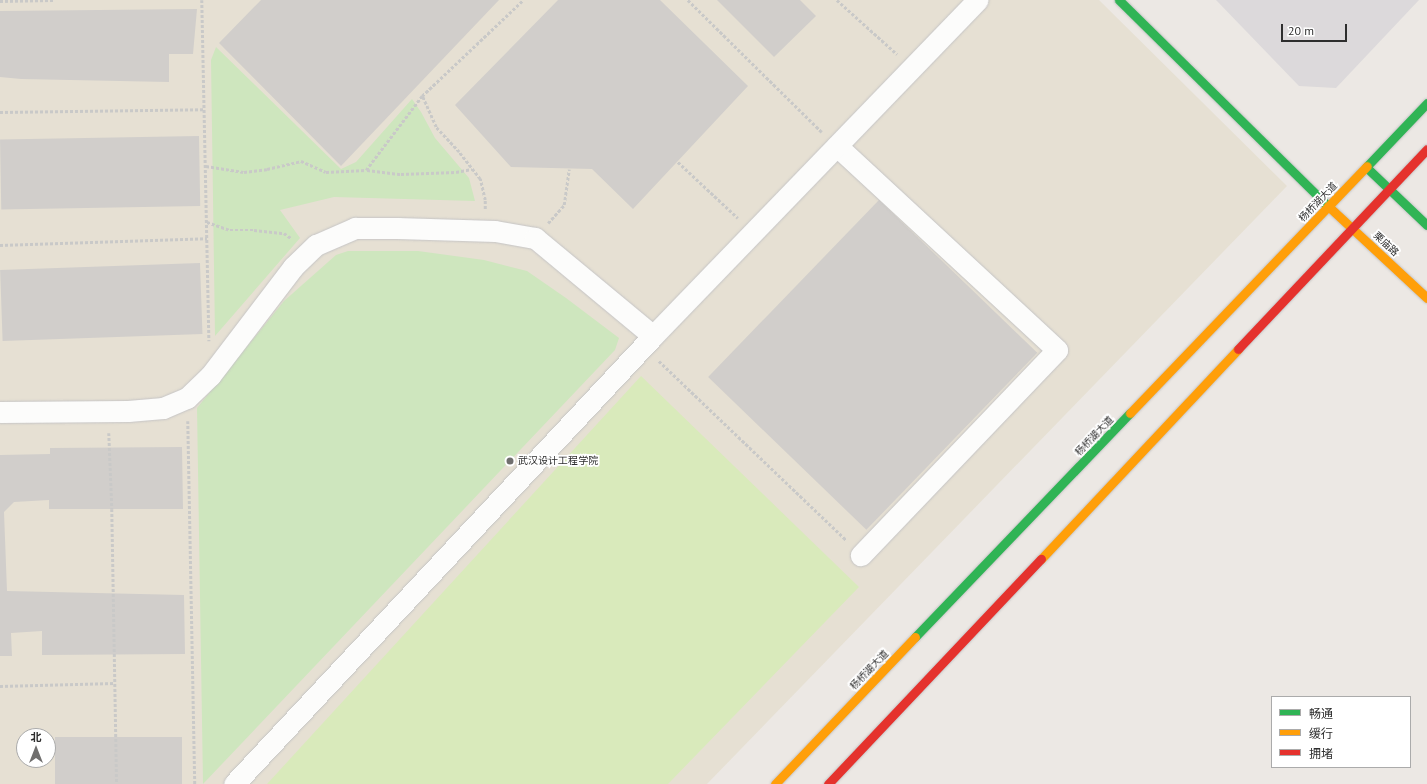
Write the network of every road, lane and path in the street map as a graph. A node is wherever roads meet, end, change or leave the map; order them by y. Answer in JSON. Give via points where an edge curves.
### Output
{"nodes":[{"id":1,"x":54,"y":0,"type":"edge"},
{"id":2,"x":202,"y":0,"type":"edge"},
{"id":3,"x":523,"y":0,"type":"edge"},
{"id":4,"x":688,"y":0,"type":"edge"},
{"id":5,"x":837,"y":0,"type":"edge"},
{"id":6,"x":978,"y":0,"type":"edge"},
{"id":7,"x":1119,"y":0,"type":"edge"},
{"id":8,"x":0,"y":1,"type":"edge"},
{"id":9,"x":912,"y":68,"type":"junction"},
{"id":10,"x":422,"y":96,"type":"junction"},
{"id":11,"x":1427,"y":103,"type":"edge"},
{"id":12,"x":205,"y":109,"type":"junction"},
{"id":13,"x":0,"y":112,"type":"edge"},
{"id":14,"x":836,"y":146,"type":"junction"},
{"id":15,"x":1427,"y":149,"type":"edge"},
{"id":16,"x":678,"y":162,"type":"dead end"},
{"id":17,"x":206,"y":166,"type":"junction"},
{"id":18,"x":1366,"y":167,"type":"junction"},
{"id":19,"x":472,"y":169,"type":"junction"},
{"id":20,"x":569,"y":169,"type":"dead end"},
{"id":21,"x":366,"y":170,"type":"junction"},
{"id":22,"x":1389,"y":189,"type":"junction"},
{"id":23,"x":1329,"y":206,"type":"junction"},
{"id":24,"x":207,"y":222,"type":"junction"},
{"id":25,"x":1427,"y":225,"type":"edge"},
{"id":26,"x":1352,"y":228,"type":"junction"},
{"id":27,"x":484,"y":230,"type":"junction"},
{"id":28,"x":753,"y":232,"type":"junction"},
{"id":29,"x":207,"y":238,"type":"junction"},
{"id":30,"x":535,"y":238,"type":"junction"},
{"id":31,"x":0,"y":245,"type":"edge"},
{"id":32,"x":310,"y":251,"type":"junction"},
{"id":33,"x":1427,"y":298,"type":"edge"},
{"id":34,"x":648,"y":341,"type":"junction"},
{"id":35,"x":210,"y":376,"type":"junction"},
{"id":36,"x":187,"y":398,"type":"junction"},
{"id":37,"x":107,"y":411,"type":"junction"},
{"id":38,"x":0,"y":412,"type":"edge"},
{"id":39,"x":861,"y":555,"type":"joint"},
{"id":40,"x":115,"y":683,"type":"junction"},
{"id":41,"x":0,"y":686,"type":"edge"},
{"id":42,"x":117,"y":784,"type":"edge"},
{"id":43,"x":196,"y":784,"type":"edge"},
{"id":44,"x":234,"y":784,"type":"edge"},
{"id":45,"x":775,"y":784,"type":"edge"},
{"id":46,"x":828,"y":784,"type":"edge"}],
"edges":[{"from":1,"to":8,"type":"path"},
{"from":2,"to":12,"type":"path"},
{"from":3,"to":10,"type":"path"},
{"from":4,"to":14,"type":"path"},
{"from":5,"to":9,"type":"path"},
{"from":6,"to":9,"type":"street"},
{"from":7,"to":23,"type":"main road","name":"栗庙路"},
{"from":9,"to":14,"type":"street"},
{"from":10,"to":19,"type":"path","via":[[436,127]]},
{"from":10,"to":21,"type":"path"},
{"from":11,"to":18,"type":"main road","name":"杨桥湖大道"},
{"from":12,"to":13,"type":"path"},
{"from":12,"to":17,"type":"path"},
{"from":14,"to":28,"type":"street"},
{"from":14,"to":39,"type":"street","via":[[1057,350]]},
{"from":15,"to":22,"type":"main road"},
{"from":16,"to":28,"type":"path"},
{"from":17,"to":21,"type":"path","via":[[244,172],[301,161],[326,172]]},
{"from":17,"to":24,"type":"path"},
{"from":18,"to":22,"type":"main road"},
{"from":18,"to":23,"type":"main road","name":"杨桥湖大道"},
{"from":19,"to":21,"type":"path","via":[[401,174]]},
{"from":19,"to":27,"type":"path","via":[[480,178],[485,200]]},
{"from":20,"to":30,"type":"path","via":[[564,205]]},
{"from":22,"to":25,"type":"main road"},
{"from":22,"to":26,"type":"main road"},
{"from":23,"to":26,"type":"main road","name":"栗庙路"},
{"from":23,"to":45,"type":"main road","name":"杨桥湖大道"},
{"from":24,"to":29,"type":"path"},
{"from":24,"to":32,"type":"path","via":[[230,230],[284,233]]},
{"from":26,"to":33,"type":"main road","name":"栗庙路"},
{"from":26,"to":46,"type":"main road"},
{"from":27,"to":30,"type":"street"},
{"from":27,"to":32,"type":"street","via":[[355,228],[316,245]]},
{"from":28,"to":34,"type":"street"},
{"from":29,"to":31,"type":"path"},
{"from":29,"to":35,"type":"path"},
{"from":30,"to":34,"type":"street"},
{"from":32,"to":35,"type":"street","via":[[288,273]]},
{"from":34,"to":39,"type":"path"},
{"from":34,"to":44,"type":"street"},
{"from":35,"to":36,"type":"street"},
{"from":36,"to":37,"type":"street","via":[[163,408]]},
{"from":36,"to":43,"type":"path"},
{"from":37,"to":38,"type":"street"},
{"from":37,"to":40,"type":"path","via":[[112,509]]},
{"from":40,"to":41,"type":"path"},
{"from":40,"to":42,"type":"path"}]}
